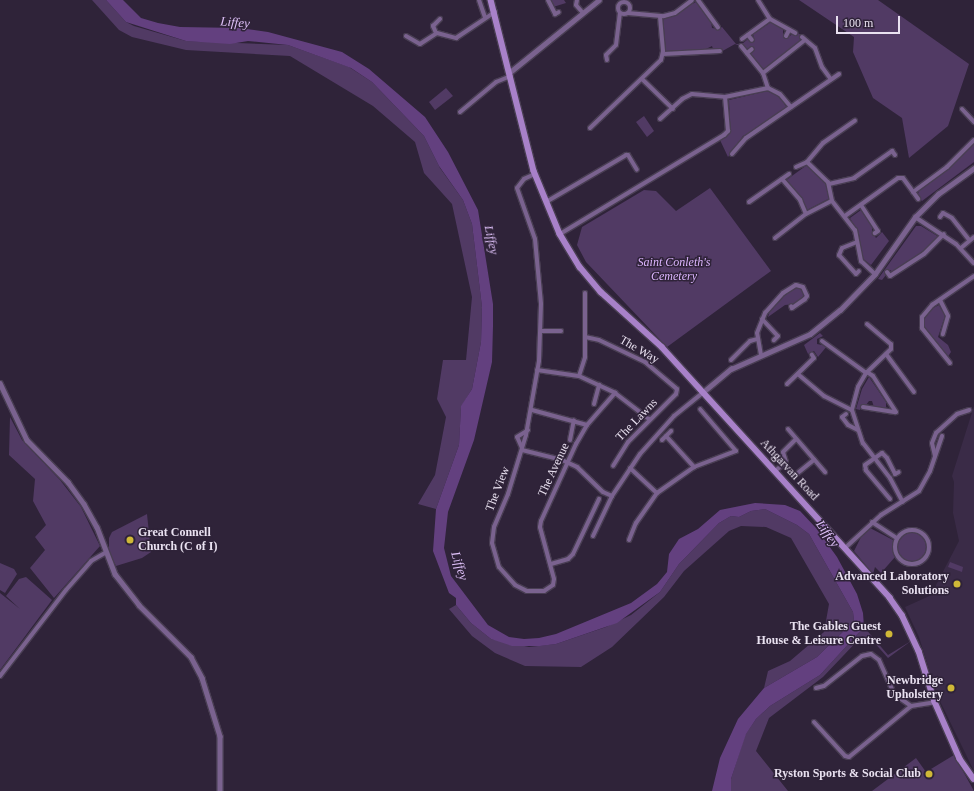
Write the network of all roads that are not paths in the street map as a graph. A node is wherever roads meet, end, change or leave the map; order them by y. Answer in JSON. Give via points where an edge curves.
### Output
{"nodes":[{"id":1,"x":479,"y":0,"type":"edge"},
{"id":2,"x":491,"y":0,"type":"edge"},
{"id":3,"x":548,"y":0,"type":"edge"},
{"id":4,"x":577,"y":0,"type":"edge"},
{"id":5,"x":599,"y":0,"type":"edge"},
{"id":6,"x":692,"y":0,"type":"edge"},
{"id":7,"x":698,"y":0,"type":"edge"},
{"id":8,"x":758,"y":0,"type":"edge"},
{"id":9,"x":627,"y":1,"type":"edge"},
{"id":10,"x":619,"y":2,"type":"edge"},
{"id":11,"x":495,"y":11,"type":"junction"},
{"id":12,"x":559,"y":12,"type":"dead end"},
{"id":13,"x":582,"y":13,"type":"junction"},
{"id":14,"x":620,"y":13,"type":"junction"},
{"id":15,"x":628,"y":13,"type":"junction"},
{"id":16,"x":660,"y":16,"type":"junction"},
{"id":17,"x":485,"y":17,"type":"junction"},
{"id":18,"x":770,"y":19,"type":"junction"},
{"id":19,"x":440,"y":20,"type":"dead end"},
{"id":20,"x":718,"y":28,"type":"dead end"},
{"id":21,"x":789,"y":30,"type":"junction"},
{"id":22,"x":436,"y":33,"type":"junction"},
{"id":23,"x":795,"y":33,"type":"dead end"},
{"id":24,"x":748,"y":35,"type":"junction"},
{"id":25,"x":406,"y":36,"type":"dead end"},
{"id":26,"x":786,"y":36,"type":"dead end"},
{"id":27,"x":742,"y":39,"type":"dead end"},
{"id":28,"x":752,"y":40,"type":"dead end"},
{"id":29,"x":741,"y":46,"type":"dead end"},
{"id":30,"x":752,"y":49,"type":"dead end"},
{"id":31,"x":720,"y":51,"type":"dead end"},
{"id":32,"x":601,"y":52,"type":"dead end"},
{"id":33,"x":747,"y":53,"type":"junction"},
{"id":34,"x":663,"y":54,"type":"junction"},
{"id":35,"x":763,"y":73,"type":"junction"},
{"id":36,"x":511,"y":74,"type":"junction"},
{"id":37,"x":839,"y":74,"type":"dead end"},
{"id":38,"x":830,"y":78,"type":"junction"},
{"id":39,"x":642,"y":79,"type":"junction"},
{"id":40,"x":768,"y":88,"type":"junction"},
{"id":41,"x":725,"y":97,"type":"junction"},
{"id":42,"x":791,"y":107,"type":"junction"},
{"id":43,"x":673,"y":109,"type":"junction"},
{"id":44,"x":962,"y":109,"type":"dead end"},
{"id":45,"x":460,"y":112,"type":"dead end"},
{"id":46,"x":660,"y":119,"type":"dead end"},
{"id":47,"x":597,"y":121,"type":"junction"},
{"id":48,"x":855,"y":121,"type":"dead end"},
{"id":49,"x":974,"y":122,"type":"edge"},
{"id":50,"x":601,"y":125,"type":"dead end"},
{"id":51,"x":590,"y":128,"type":"dead end"},
{"id":52,"x":711,"y":136,"type":"dead end"},
{"id":53,"x":746,"y":138,"type":"junction"},
{"id":54,"x":974,"y":140,"type":"edge"},
{"id":55,"x":714,"y":141,"type":"junction"},
{"id":56,"x":750,"y":144,"type":"dead end"},
{"id":57,"x":732,"y":154,"type":"dead end"},
{"id":58,"x":895,"y":155,"type":"dead end"},
{"id":59,"x":807,"y":162,"type":"junction"},
{"id":60,"x":796,"y":167,"type":"dead end"},
{"id":61,"x":974,"y":168,"type":"edge"},
{"id":62,"x":637,"y":170,"type":"dead end"},
{"id":63,"x":535,"y":174,"type":"junction"},
{"id":64,"x":789,"y":174,"type":"dead end"},
{"id":65,"x":782,"y":179,"type":"junction"},
{"id":66,"x":829,"y":184,"type":"junction"},
{"id":67,"x":913,"y":192,"type":"junction"},
{"id":68,"x":918,"y":199,"type":"dead end"},
{"id":69,"x":832,"y":201,"type":"junction"},
{"id":70,"x":546,"y":202,"type":"junction"},
{"id":71,"x":749,"y":202,"type":"dead end"},
{"id":72,"x":861,"y":205,"type":"junction"},
{"id":73,"x":806,"y":214,"type":"junction"},
{"id":74,"x":845,"y":216,"type":"junction"},
{"id":75,"x":915,"y":217,"type":"junction"},
{"id":76,"x":940,"y":217,"type":"dead end"},
{"id":77,"x":560,"y":234,"type":"junction"},
{"id":78,"x":875,"y":234,"type":"dead end"},
{"id":79,"x":944,"y":234,"type":"junction"},
{"id":80,"x":974,"y":237,"type":"edge"},
{"id":81,"x":775,"y":238,"type":"dead end"},
{"id":82,"x":969,"y":240,"type":"junction"},
{"id":83,"x":857,"y":242,"type":"junction"},
{"id":84,"x":961,"y":248,"type":"junction"},
{"id":85,"x":974,"y":263,"type":"edge"},
{"id":86,"x":859,"y":271,"type":"dead end"},
{"id":87,"x":887,"y":272,"type":"dead end"},
{"id":88,"x":875,"y":274,"type":"junction"},
{"id":89,"x":974,"y":276,"type":"edge"},
{"id":90,"x":585,"y":293,"type":"dead end"},
{"id":91,"x":940,"y":300,"type":"junction"},
{"id":92,"x":585,"y":303,"type":"junction"},
{"id":93,"x":590,"y":304,"type":"dead end"},
{"id":94,"x":790,"y":306,"type":"dead end"},
{"id":95,"x":762,"y":319,"type":"junction"},
{"id":96,"x":867,"y":324,"type":"dead end"},
{"id":97,"x":541,"y":331,"type":"junction"},
{"id":98,"x":561,"y":331,"type":"dead end"},
{"id":99,"x":943,"y":334,"type":"dead end"},
{"id":100,"x":585,"y":337,"type":"junction"},
{"id":101,"x":757,"y":339,"type":"junction"},
{"id":102,"x":774,"y":340,"type":"dead end"},
{"id":103,"x":822,"y":341,"type":"dead end"},
{"id":104,"x":886,"y":354,"type":"junction"},
{"id":105,"x":761,"y":355,"type":"junction"},
{"id":106,"x":812,"y":355,"type":"dead end"},
{"id":107,"x":731,"y":360,"type":"dead end"},
{"id":108,"x":950,"y":363,"type":"dead end"},
{"id":109,"x":537,"y":370,"type":"junction"},
{"id":110,"x":867,"y":373,"type":"junction"},
{"id":111,"x":800,"y":374,"type":"junction"},
{"id":112,"x":579,"y":376,"type":"junction"},
{"id":113,"x":0,"y":383,"type":"edge"},
{"id":114,"x":787,"y":384,"type":"dead end"},
{"id":115,"x":599,"y":385,"type":"junction"},
{"id":116,"x":677,"y":389,"type":"joint"},
{"id":117,"x":914,"y":392,"type":"dead end"},
{"id":118,"x":615,"y":393,"type":"junction"},
{"id":119,"x":702,"y":393,"type":"junction"},
{"id":120,"x":870,"y":402,"type":"dead end"},
{"id":121,"x":594,"y":404,"type":"dead end"},
{"id":122,"x":863,"y":407,"type":"dead end"},
{"id":123,"x":869,"y":408,"type":"junction"},
{"id":124,"x":700,"y":409,"type":"dead end"},
{"id":125,"x":532,"y":410,"type":"junction"},
{"id":126,"x":852,"y":410,"type":"junction"},
{"id":127,"x":969,"y":410,"type":"dead end"},
{"id":128,"x":846,"y":414,"type":"dead end"},
{"id":129,"x":649,"y":419,"type":"junction"},
{"id":130,"x":574,"y":420,"type":"junction"},
{"id":131,"x":587,"y":425,"type":"junction"},
{"id":132,"x":724,"y":426,"type":"dead end"},
{"id":133,"x":788,"y":429,"type":"dead end"},
{"id":134,"x":528,"y":430,"type":"junction"},
{"id":135,"x":719,"y":430,"type":"junction"},
{"id":136,"x":858,"y":430,"type":"junction"},
{"id":137,"x":671,"y":431,"type":"dead end"},
{"id":138,"x":666,"y":436,"type":"junction"},
{"id":139,"x":942,"y":436,"type":"dead end"},
{"id":140,"x":570,"y":440,"type":"dead end"},
{"id":141,"x":662,"y":440,"type":"dead end"},
{"id":142,"x":795,"y":440,"type":"junction"},
{"id":143,"x":522,"y":449,"type":"junction"},
{"id":144,"x":936,"y":456,"type":"junction"},
{"id":145,"x":875,"y":458,"type":"junction"},
{"id":146,"x":616,"y":460,"type":"junction"},
{"id":147,"x":814,"y":460,"type":"junction"},
{"id":148,"x":567,"y":462,"type":"junction"},
{"id":149,"x":622,"y":463,"type":"dead end"},
{"id":150,"x":613,"y":466,"type":"dead end"},
{"id":151,"x":694,"y":467,"type":"junction"},
{"id":152,"x":630,"y":468,"type":"junction"},
{"id":153,"x":775,"y":471,"type":"junction"},
{"id":154,"x":825,"y":472,"type":"dead end"},
{"id":155,"x":899,"y":472,"type":"dead end"},
{"id":156,"x":795,"y":473,"type":"dead end"},
{"id":157,"x":890,"y":490,"type":"dead end"},
{"id":158,"x":657,"y":493,"type":"junction"},
{"id":159,"x":885,"y":493,"type":"junction"},
{"id":160,"x":612,"y":496,"type":"junction"},
{"id":161,"x":599,"y":499,"type":"dead end"},
{"id":162,"x":890,"y":499,"type":"dead end"},
{"id":163,"x":590,"y":502,"type":"dead end"},
{"id":164,"x":903,"y":502,"type":"junction"},
{"id":165,"x":596,"y":505,"type":"junction"},
{"id":166,"x":872,"y":522,"type":"junction"},
{"id":167,"x":631,"y":534,"type":"junction"},
{"id":168,"x":593,"y":536,"type":"dead end"},
{"id":169,"x":637,"y":537,"type":"dead end"},
{"id":170,"x":897,"y":538,"type":"junction"},
{"id":171,"x":629,"y":540,"type":"dead end"},
{"id":172,"x":846,"y":548,"type":"junction"},
{"id":173,"x":105,"y":553,"type":"junction"},
{"id":174,"x":551,"y":564,"type":"junction"},
{"id":175,"x":0,"y":676,"type":"edge"},
{"id":176,"x":816,"y":688,"type":"dead end"},
{"id":177,"x":935,"y":702,"type":"junction"},
{"id":178,"x":911,"y":706,"type":"junction"},
{"id":179,"x":814,"y":722,"type":"dead end"},
{"id":180,"x":974,"y":779,"type":"edge"},
{"id":181,"x":220,"y":791,"type":"edge"}],
"edges":[{"from":1,"to":17,"type":"street"},
{"from":2,"to":11,"type":"main road","name":"Athgarvan Road"},
{"from":3,"to":12,"type":"street","via":[[555,14]]},
{"from":4,"to":13,"type":"street","via":[[576,5]]},
{"from":5,"to":13,"type":"street"},
{"from":6,"to":16,"type":"street","via":[[675,13]]},
{"from":7,"to":20,"type":"street"},
{"from":8,"to":18,"type":"street"},
{"from":9,"to":10,"type":"street"},
{"from":9,"to":15,"type":"street","via":[[630,8]]},
{"from":10,"to":14,"type":"street"},
{"from":11,"to":17,"type":"street"},
{"from":11,"to":36,"type":"main road","name":"Athgarvan Road"},
{"from":13,"to":36,"type":"street"},
{"from":14,"to":15,"type":"street"},
{"from":14,"to":32,"type":"street","via":[[616,45],[606,57]]},
{"from":15,"to":16,"type":"street"},
{"from":16,"to":34,"type":"street"},
{"from":17,"to":22,"type":"street","via":[[459,36]]},
{"from":18,"to":21,"type":"street"},
{"from":18,"to":24,"type":"street"},
{"from":19,"to":22,"type":"street","via":[[433,26]]},
{"from":21,"to":23,"type":"street"},
{"from":21,"to":26,"type":"street"},
{"from":22,"to":25,"type":"street","via":[[420,44]]},
{"from":24,"to":27,"type":"street"},
{"from":24,"to":28,"type":"street"},
{"from":29,"to":33,"type":"street"},
{"from":30,"to":33,"type":"street"},
{"from":31,"to":34,"type":"street","via":[[711,48],[683,55]]},
{"from":33,"to":35,"type":"street"},
{"from":34,"to":39,"type":"street","via":[[658,64]]},
{"from":35,"to":38,"type":"street","via":[[804,38],[815,48],[822,67]]},
{"from":35,"to":40,"type":"street"},
{"from":36,"to":45,"type":"street","via":[[496,82]]},
{"from":36,"to":63,"type":"main road","name":"Athgarvan Road"},
{"from":37,"to":38,"type":"street"},
{"from":38,"to":42,"type":"street"},
{"from":39,"to":43,"type":"street"},
{"from":39,"to":47,"type":"street"},
{"from":40,"to":41,"type":"street"},
{"from":40,"to":42,"type":"street","via":[[780,94]]},
{"from":41,"to":43,"type":"street","via":[[692,94],[682,99]]},
{"from":41,"to":55,"type":"street","via":[[728,131]]},
{"from":42,"to":53,"type":"street"},
{"from":43,"to":46,"type":"street"},
{"from":44,"to":49,"type":"street"},
{"from":47,"to":50,"type":"street"},
{"from":47,"to":51,"type":"street"},
{"from":48,"to":59,"type":"street","via":[[822,143]]},
{"from":52,"to":55,"type":"street"},
{"from":53,"to":56,"type":"street"},
{"from":53,"to":57,"type":"street"},
{"from":54,"to":67,"type":"street","via":[[947,166]]},
{"from":55,"to":77,"type":"street"},
{"from":58,"to":66,"type":"street","via":[[892,151],[854,178]]},
{"from":59,"to":60,"type":"street"},
{"from":59,"to":66,"type":"street"},
{"from":61,"to":75,"type":"street","via":[[938,194]]},
{"from":62,"to":70,"type":"street","via":[[626,156]]},
{"from":63,"to":70,"type":"main road","name":"Athgarvan Road"},
{"from":63,"to":97,"type":"street","name":"The View","via":[[524,179],[517,188],[535,239]]},
{"from":64,"to":65,"type":"street"},
{"from":65,"to":71,"type":"street"},
{"from":65,"to":73,"type":"street","via":[[800,200]]},
{"from":66,"to":69,"type":"street"},
{"from":67,"to":68,"type":"street"},
{"from":67,"to":72,"type":"street","via":[[903,178],[898,178]]},
{"from":69,"to":73,"type":"street"},
{"from":69,"to":74,"type":"street"},
{"from":70,"to":77,"type":"main road","name":"Athgarvan Road"},
{"from":72,"to":74,"type":"street"},
{"from":72,"to":78,"type":"street","via":[[878,231]]},
{"from":73,"to":81,"type":"street"},
{"from":74,"to":83,"type":"street","via":[[855,230]]},
{"from":75,"to":79,"type":"street"},
{"from":75,"to":88,"type":"street"},
{"from":76,"to":82,"type":"street","via":[[943,213],[952,218]]},
{"from":77,"to":119,"type":"main road","name":"Athgarvan Road","via":[[580,267],[601,292],[662,347]]},
{"from":79,"to":84,"type":"street"},
{"from":79,"to":87,"type":"street","via":[[924,254],[890,276]]},
{"from":80,"to":82,"type":"street"},
{"from":82,"to":84,"type":"street"},
{"from":83,"to":86,"type":"street","via":[[842,248],[839,255],[856,274]]},
{"from":83,"to":88,"type":"street","via":[[860,261]]},
{"from":84,"to":85,"type":"street"},
{"from":88,"to":105,"type":"street","via":[[840,310],[810,334]]},
{"from":89,"to":91,"type":"street"},
{"from":90,"to":92,"type":"street"},
{"from":91,"to":99,"type":"street","via":[[948,316]]},
{"from":91,"to":108,"type":"street","via":[[924,311],[922,323]]},
{"from":92,"to":93,"type":"street"},
{"from":92,"to":100,"type":"street"},
{"from":94,"to":95,"type":"street","via":[[792,308],[805,299],[807,296],[803,287],[796,285],[782,293]]},
{"from":95,"to":101,"type":"street"},
{"from":95,"to":102,"type":"street","via":[[778,336]]},
{"from":96,"to":104,"type":"street","via":[[891,344],[891,349]]},
{"from":97,"to":98,"type":"street"},
{"from":97,"to":109,"type":"street","name":"The View"},
{"from":100,"to":112,"type":"street","via":[[585,357]]},
{"from":100,"to":116,"type":"street","name":"The Way","via":[[605,343],[645,362]]},
{"from":101,"to":105,"type":"street"},
{"from":101,"to":107,"type":"street","via":[[750,341]]},
{"from":103,"to":110,"type":"street"},
{"from":104,"to":110,"type":"street"},
{"from":104,"to":117,"type":"street"},
{"from":105,"to":119,"type":"street","via":[[731,369]]},
{"from":106,"to":111,"type":"street","via":[[814,358]]},
{"from":109,"to":112,"type":"street"},
{"from":109,"to":125,"type":"street","name":"The View"},
{"from":110,"to":123,"type":"street","via":[[873,376],[896,412]]},
{"from":110,"to":126,"type":"street","via":[[858,387]]},
{"from":111,"to":114,"type":"street"},
{"from":111,"to":126,"type":"street","via":[[824,396]]},
{"from":112,"to":115,"type":"street"},
{"from":113,"to":173,"type":"street","via":[[27,440],[68,482],[84,504],[97,527]]},
{"from":115,"to":118,"type":"street"},
{"from":115,"to":121,"type":"street"},
{"from":116,"to":129,"type":"street","name":"The Lawns","via":[[671,399]]},
{"from":118,"to":129,"type":"street"},
{"from":118,"to":131,"type":"street","name":"The Avenue"},
{"from":119,"to":152,"type":"street","via":[[659,432]]},
{"from":119,"to":153,"type":"main road","name":"Athgarvan Road"},
{"from":120,"to":123,"type":"street"},
{"from":122,"to":123,"type":"street"},
{"from":124,"to":135,"type":"street"},
{"from":125,"to":130,"type":"street"},
{"from":125,"to":134,"type":"street","name":"The View"},
{"from":126,"to":136,"type":"street"},
{"from":127,"to":144,"type":"street","via":[[957,414],[936,433],[932,443]]},
{"from":128,"to":136,"type":"street","via":[[842,417],[848,425]]},
{"from":129,"to":146,"type":"street","name":"The Lawns"},
{"from":130,"to":131,"type":"street"},
{"from":130,"to":140,"type":"street"},
{"from":131,"to":148,"type":"street","name":"The Avenue"},
{"from":132,"to":135,"type":"street"},
{"from":133,"to":142,"type":"street"},
{"from":134,"to":143,"type":"street","name":"The View"},
{"from":134,"to":143,"type":"street","via":[[517,437]]},
{"from":135,"to":151,"type":"street","via":[[736,448],[735,454]]},
{"from":136,"to":145,"type":"street"},
{"from":137,"to":138,"type":"street"},
{"from":138,"to":141,"type":"street"},
{"from":138,"to":151,"type":"street"},
{"from":139,"to":144,"type":"street"},
{"from":142,"to":147,"type":"street"},
{"from":142,"to":153,"type":"street","via":[[785,449],[783,454],[786,462]]},
{"from":143,"to":148,"type":"street"},
{"from":143,"to":174,"type":"street","name":"The View","via":[[508,494],[494,527],[493,551],[499,567],[510,580],[532,592],[544,591],[553,585]]},
{"from":144,"to":164,"type":"street","via":[[923,485],[913,497]]},
{"from":145,"to":155,"type":"street","via":[[885,454],[895,474]]},
{"from":145,"to":159,"type":"street","via":[[865,467]]},
{"from":145,"to":164,"type":"street"},
{"from":146,"to":149,"type":"street"},
{"from":146,"to":150,"type":"street","name":"The Lawns"},
{"from":147,"to":154,"type":"street"},
{"from":147,"to":156,"type":"street"},
{"from":148,"to":160,"type":"street","via":[[586,474],[603,492]]},
{"from":148,"to":174,"type":"street","name":"The Avenue","via":[[540,525]]},
{"from":151,"to":158,"type":"street"},
{"from":152,"to":158,"type":"street"},
{"from":152,"to":160,"type":"street"},
{"from":153,"to":172,"type":"main road","name":"Athgarvan Road"},
{"from":157,"to":159,"type":"street"},
{"from":158,"to":167,"type":"street"},
{"from":159,"to":162,"type":"street"},
{"from":160,"to":168,"type":"street"},
{"from":161,"to":165,"type":"street"},
{"from":163,"to":165,"type":"street"},
{"from":164,"to":166,"type":"street"},
{"from":165,"to":174,"type":"street","via":[[573,554],[568,559]]},
{"from":166,"to":170,"type":"street"},
{"from":166,"to":172,"type":"street"},
{"from":167,"to":169,"type":"street"},
{"from":167,"to":171,"type":"street"},
{"from":170,"to":170,"type":"street","via":[[909,530],[920,532],[928,545],[926,556],[919,563],[903,562],[895,550]]},
{"from":172,"to":177,"type":"main road","name":"Athgarvan Road","via":[[902,615],[919,651]]},
{"from":173,"to":175,"type":"street","via":[[91,561],[66,590]]},
{"from":173,"to":181,"type":"street","via":[[115,574],[191,656],[202,678],[220,736]]},
{"from":176,"to":178,"type":"street","via":[[821,689],[862,656],[871,654],[879,660],[894,694]]},
{"from":177,"to":178,"type":"street"},
{"from":177,"to":180,"type":"main road","name":"Athgarvan Road","via":[[960,759]]},
{"from":178,"to":179,"type":"street","via":[[848,757]]}]}
